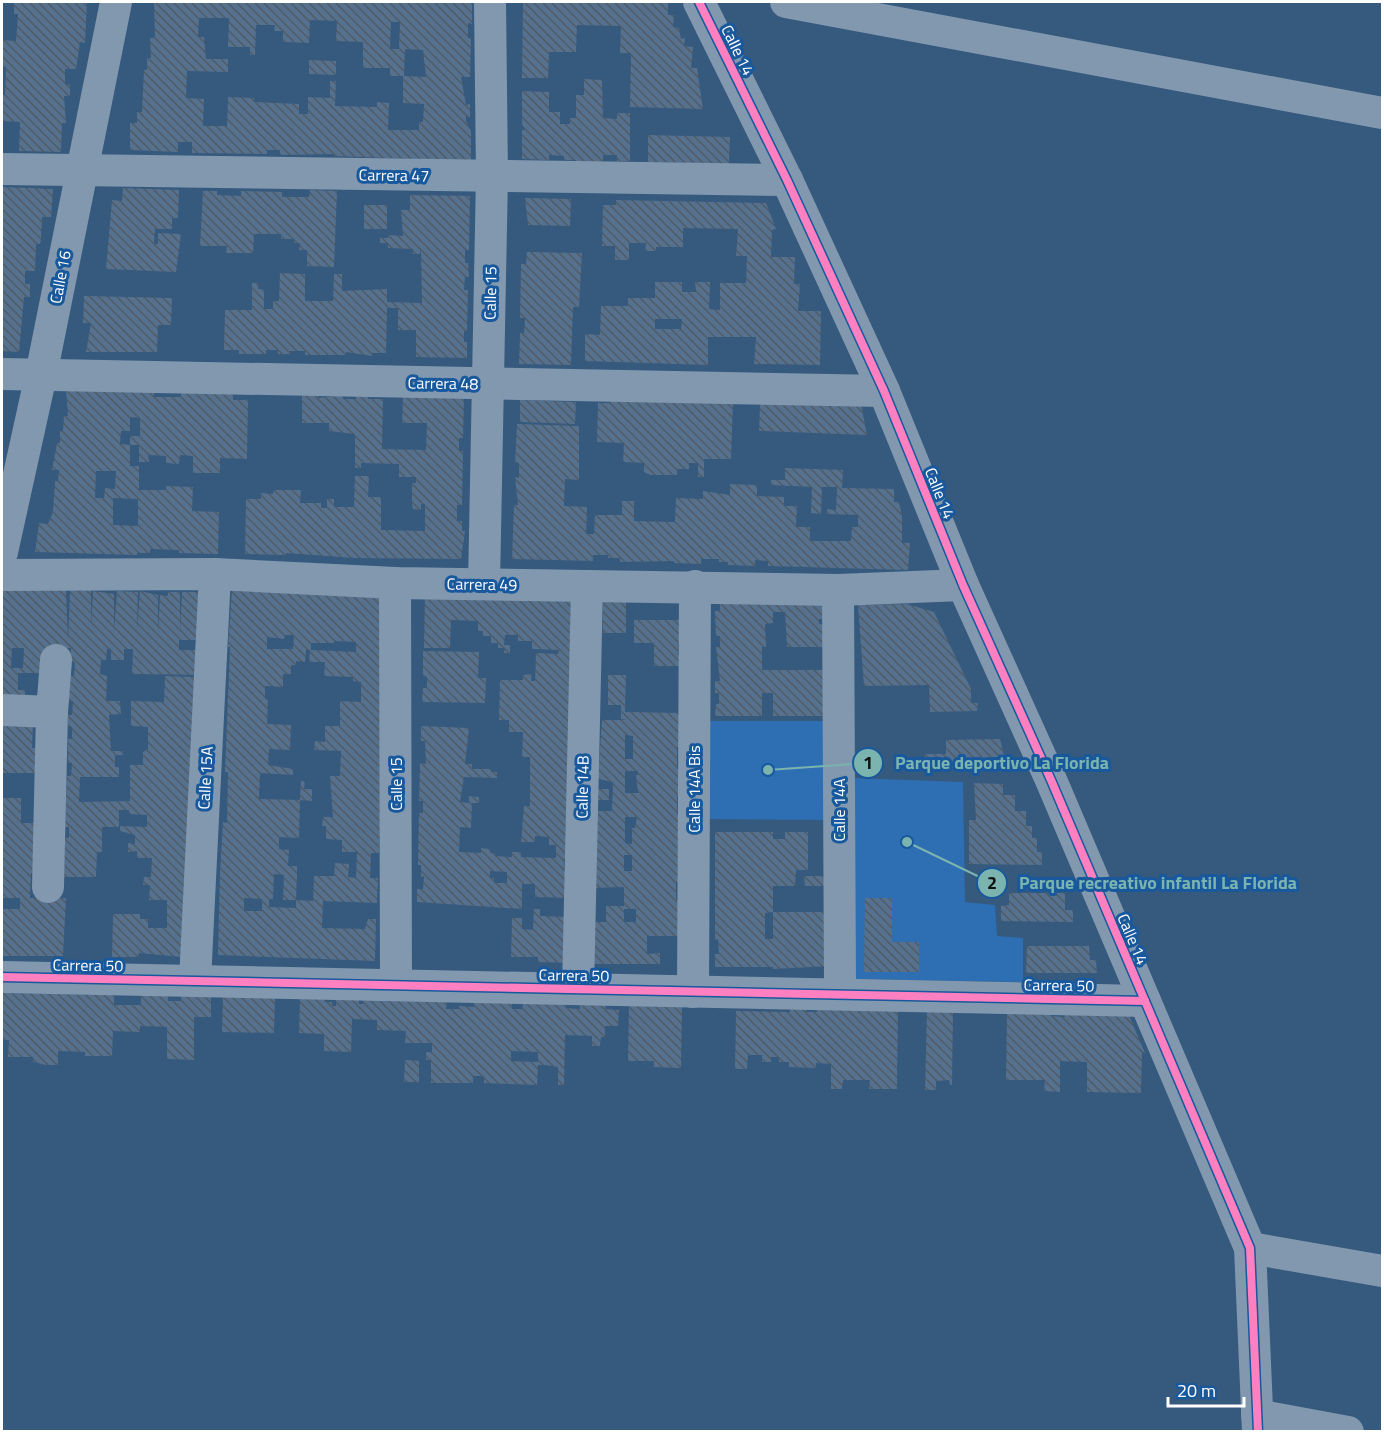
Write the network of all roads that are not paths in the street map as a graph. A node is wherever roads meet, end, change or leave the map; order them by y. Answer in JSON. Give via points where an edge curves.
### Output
{"nodes":[{"id":1,"x":116,"y":2,"type":"edge"},
{"id":2,"x":490,"y":2,"type":"edge"},
{"id":3,"x":699,"y":2,"type":"edge"},
{"id":4,"x":786,"y":2,"type":"edge"},
{"id":5,"x":1383,"y":113,"type":"edge"},
{"id":6,"x":2,"y":169,"type":"edge"},
{"id":7,"x":80,"y":171,"type":"junction"},
{"id":8,"x":492,"y":177,"type":"junction"},
{"id":9,"x":787,"y":180,"type":"junction"},
{"id":10,"x":2,"y":374,"type":"edge"},
{"id":11,"x":40,"y":375,"type":"junction"},
{"id":12,"x":490,"y":384,"type":"junction"},
{"id":13,"x":884,"y":391,"type":"junction"},
{"id":14,"x":2,"y":552,"type":"edge"},
{"id":15,"x":215,"y":574,"type":"junction"},
{"id":16,"x":2,"y":575,"type":"edge"},
{"id":17,"x":395,"y":583,"type":"junction"},
{"id":18,"x":484,"y":584,"type":"junction"},
{"id":19,"x":963,"y":585,"type":"junction"},
{"id":20,"x":587,"y":586,"type":"junction"},
{"id":21,"x":694,"y":586,"type":"junction"},
{"id":22,"x":838,"y":590,"type":"junction"},
{"id":23,"x":56,"y":660,"type":"dead end"},
{"id":24,"x":2,"y":710,"type":"edge"},
{"id":25,"x":52,"y":712,"type":"junction"},
{"id":26,"x":48,"y":887,"type":"dead end"},
{"id":27,"x":2,"y":977,"type":"edge"},
{"id":28,"x":195,"y":981,"type":"junction"},
{"id":29,"x":396,"y":986,"type":"junction"},
{"id":30,"x":578,"y":989,"type":"junction"},
{"id":31,"x":693,"y":992,"type":"junction"},
{"id":32,"x":838,"y":994,"type":"junction"},
{"id":33,"x":1145,"y":1000,"type":"junction"},
{"id":34,"x":1250,"y":1248,"type":"junction"},
{"id":35,"x":1383,"y":1271,"type":"edge"},
{"id":36,"x":1257,"y":1423,"type":"edge"},
{"id":37,"x":1348,"y":1431,"type":"edge"}],
"edges":[{"from":1,"to":7,"type":"street","name":"Calle 16"},
{"from":2,"to":8,"type":"street","name":"Calle 15"},
{"from":3,"to":9,"type":"street","name":"Calle 14"},
{"from":4,"to":5,"type":"street"},
{"from":6,"to":7,"type":"street","name":"Carrera 47"},
{"from":7,"to":8,"type":"street","name":"Carrera 47"},
{"from":7,"to":11,"type":"street","name":"Calle 16"},
{"from":8,"to":9,"type":"street","name":"Carrera 47"},
{"from":8,"to":12,"type":"street","name":"Calle 15"},
{"from":9,"to":13,"type":"street","name":"Calle 14"},
{"from":10,"to":11,"type":"street","name":"Carrera 48"},
{"from":11,"to":12,"type":"street","name":"Carrera 48"},
{"from":11,"to":14,"type":"street","name":"Calle 16"},
{"from":12,"to":13,"type":"street","name":"Carrera 48"},
{"from":12,"to":18,"type":"street","name":"Calle 15"},
{"from":13,"to":19,"type":"street","name":"Calle 14"},
{"from":15,"to":16,"type":"street","name":"Carrera 49"},
{"from":15,"to":17,"type":"street","name":"Carrera 49"},
{"from":15,"to":28,"type":"street","name":"Calle 15A"},
{"from":17,"to":18,"type":"street","name":"Carrera 49"},
{"from":17,"to":29,"type":"street","name":"Calle 15"},
{"from":18,"to":20,"type":"street","name":"Carrera 49"},
{"from":19,"to":22,"type":"street","name":"Carrera 49"},
{"from":19,"to":33,"type":"street","name":"Calle 14"},
{"from":20,"to":21,"type":"street","name":"Carrera 49"},
{"from":20,"to":30,"type":"street","name":"Calle 14B"},
{"from":21,"to":22,"type":"street","name":"Carrera 49"},
{"from":21,"to":31,"type":"street","name":"Calle 14A Bis"},
{"from":22,"to":32,"type":"street","name":"Calle 14A"},
{"from":23,"to":25,"type":"street"},
{"from":24,"to":25,"type":"street"},
{"from":25,"to":26,"type":"street"},
{"from":27,"to":28,"type":"street","name":"Carrera 50"},
{"from":28,"to":29,"type":"street","name":"Carrera 50"},
{"from":29,"to":30,"type":"street","name":"Carrera 50"},
{"from":30,"to":31,"type":"street","name":"Carrera 50"},
{"from":31,"to":32,"type":"street","name":"Carrera 50"},
{"from":32,"to":33,"type":"street","name":"Carrera 50"},
{"from":33,"to":34,"type":"street","name":"Calle 14"},
{"from":34,"to":35,"type":"street"},
{"from":34,"to":36,"type":"street"},
{"from":36,"to":37,"type":"street"}]}
